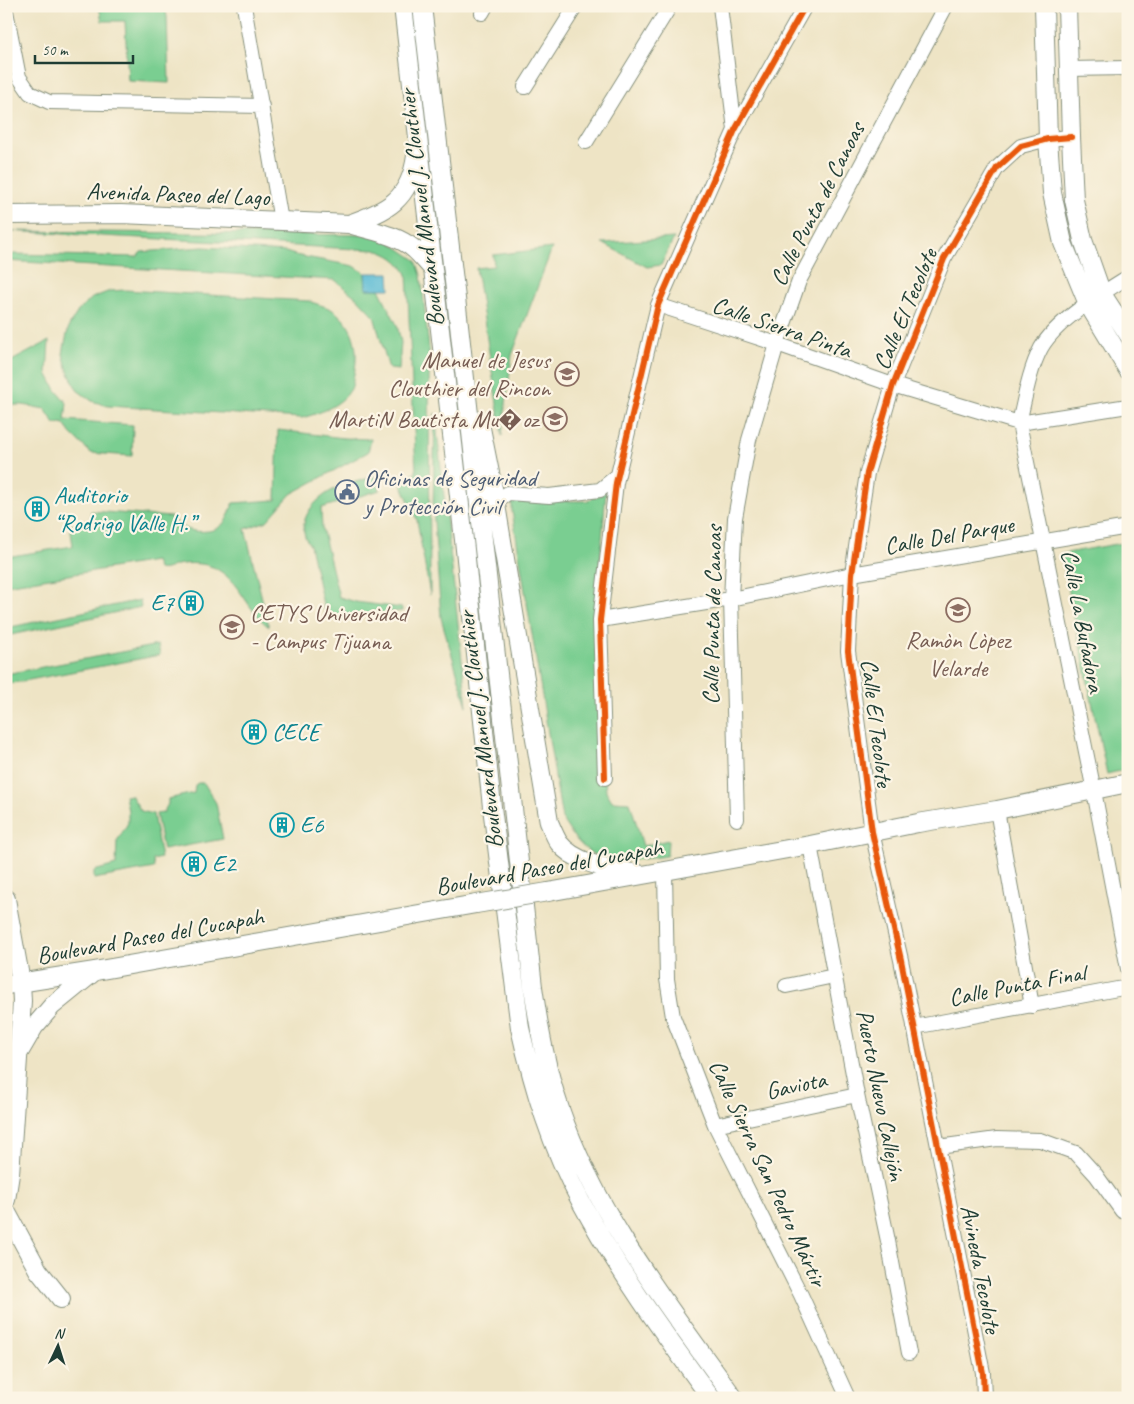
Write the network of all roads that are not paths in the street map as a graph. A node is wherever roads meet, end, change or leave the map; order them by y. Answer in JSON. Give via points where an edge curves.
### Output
{"nodes":[{"id":1,"x":244,"y":6,"type":"edge"},
{"id":2,"x":403,"y":6,"type":"edge"},
{"id":3,"x":422,"y":6,"type":"edge"},
{"id":4,"x":576,"y":6,"type":"edge"},
{"id":5,"x":670,"y":6,"type":"edge"},
{"id":6,"x":720,"y":6,"type":"edge"},
{"id":7,"x":805,"y":6,"type":"edge"},
{"id":8,"x":946,"y":6,"type":"edge"},
{"id":9,"x":1044,"y":6,"type":"edge"},
{"id":10,"x":1067,"y":6,"type":"edge"},
{"id":11,"x":6,"y":11,"type":"edge"},
{"id":12,"x":1128,"y":68,"type":"edge"},
{"id":13,"x":1068,"y":69,"type":"junction"},
{"id":14,"x":525,"y":87,"type":"dead end"},
{"id":15,"x":262,"y":106,"type":"junction"},
{"id":16,"x":735,"y":130,"type":"junction"},
{"id":17,"x":1071,"y":138,"type":"junction"},
{"id":18,"x":1048,"y":139,"type":"junction"},
{"id":19,"x":586,"y":142,"type":"dead end"},
{"id":20,"x":418,"y":144,"type":"junction"},
{"id":21,"x":6,"y":215,"type":"edge"},
{"id":22,"x":281,"y":221,"type":"junction"},
{"id":23,"x":349,"y":224,"type":"junction"},
{"id":24,"x":433,"y":269,"type":"junction"},
{"id":25,"x":1128,"y":276,"type":"edge"},
{"id":26,"x":1102,"y":294,"type":"junction"},
{"id":27,"x":1088,"y":304,"type":"junction"},
{"id":28,"x":658,"y":305,"type":"junction"},
{"id":29,"x":457,"y":307,"type":"junction"},
{"id":30,"x":1128,"y":334,"type":"edge"},
{"id":31,"x":777,"y":344,"type":"junction"},
{"id":32,"x":1128,"y":370,"type":"edge"},
{"id":33,"x":893,"y":385,"type":"junction"},
{"id":34,"x":1128,"y":406,"type":"edge"},
{"id":35,"x":1019,"y":422,"type":"junction"},
{"id":36,"x":617,"y":476,"type":"junction"},
{"id":37,"x":495,"y":502,"type":"junction"},
{"id":38,"x":1128,"y":527,"type":"edge"},
{"id":39,"x":1044,"y":542,"type":"junction"},
{"id":40,"x":852,"y":574,"type":"junction"},
{"id":41,"x":730,"y":599,"type":"junction"},
{"id":42,"x":600,"y":620,"type":"junction"},
{"id":43,"x":605,"y":778,"type":"dead end"},
{"id":44,"x":1128,"y":783,"type":"edge"},
{"id":45,"x":1094,"y":791,"type":"junction"},
{"id":46,"x":997,"y":810,"type":"junction"},
{"id":47,"x":737,"y":819,"type":"dead end"},
{"id":48,"x":872,"y":832,"type":"junction"},
{"id":49,"x":810,"y":845,"type":"junction"},
{"id":50,"x":665,"y":872,"type":"junction"},
{"id":51,"x":642,"y":876,"type":"junction"},
{"id":52,"x":6,"y":898,"type":"edge"},
{"id":53,"x":1128,"y":969,"type":"edge"},
{"id":54,"x":95,"y":971,"type":"junction"},
{"id":55,"x":834,"y":976,"type":"junction"},
{"id":56,"x":14,"y":984,"type":"edge"},
{"id":57,"x":786,"y":986,"type":"dead end"},
{"id":58,"x":1128,"y":987,"type":"edge"},
{"id":59,"x":1032,"y":1006,"type":"junction"},
{"id":60,"x":914,"y":1027,"type":"junction"},
{"id":61,"x":13,"y":1057,"type":"edge"},
{"id":62,"x":857,"y":1095,"type":"junction"},
{"id":63,"x":715,"y":1125,"type":"junction"},
{"id":64,"x":938,"y":1147,"type":"junction"},
{"id":65,"x":6,"y":1200,"type":"edge"},
{"id":66,"x":6,"y":1211,"type":"edge"},
{"id":67,"x":1128,"y":1214,"type":"edge"},
{"id":68,"x":61,"y":1299,"type":"dead end"},
{"id":69,"x":909,"y":1353,"type":"dead end"},
{"id":70,"x":711,"y":1398,"type":"edge"},
{"id":71,"x":734,"y":1398,"type":"edge"},
{"id":72,"x":848,"y":1398,"type":"edge"},
{"id":73,"x":984,"y":1398,"type":"edge"}],
"edges":[{"from":1,"to":15,"type":"street"},
{"from":2,"to":20,"type":"main road","name":"Boulevard Manuel J. Clouthier"},
{"from":3,"to":29,"type":"main road","name":"Boulevard Manuel J. Clouthier"},
{"from":4,"to":14,"type":"street"},
{"from":5,"to":19,"type":"street"},
{"from":6,"to":16,"type":"street"},
{"from":7,"to":16,"type":"street"},
{"from":8,"to":31,"type":"street","name":"Calle Punta de Canoas","via":[[800,281]]},
{"from":9,"to":18,"type":"main road"},
{"from":10,"to":13,"type":"main road"},
{"from":11,"to":15,"type":"street","via":[[19,77],[30,93],[49,102]]},
{"from":12,"to":13,"type":"street"},
{"from":13,"to":17,"type":"main road"},
{"from":15,"to":22,"type":"street"},
{"from":16,"to":28,"type":"street"},
{"from":17,"to":18,"type":"street","name":"Calle El Tecolote"},
{"from":17,"to":26,"type":"main road","via":[[1074,200],[1083,240]]},
{"from":18,"to":27,"type":"main road","via":[[1052,194],[1063,243]]},
{"from":18,"to":33,"type":"street","name":"Calle El Tecolote","via":[[1021,146],[997,168],[944,259]]},
{"from":20,"to":23,"type":"main road","via":[[411,175],[396,202],[372,217]]},
{"from":20,"to":24,"type":"main road","name":"Boulevard Manuel J. Clouthier"},
{"from":21,"to":22,"type":"main road","name":"Avenida Paseo del Lago","via":[[121,214]]},
{"from":22,"to":23,"type":"main road","name":"Avenida Paseo del Lago"},
{"from":23,"to":24,"type":"main road","via":[[400,240]]},
{"from":24,"to":70,"type":"main road","name":"Boulevard Manuel J. Clouthier","via":[[506,923],[520,1028],[534,1087],[567,1174],[594,1226]]},
{"from":25,"to":26,"type":"street","name":"Calle La Bufadora"},
{"from":26,"to":27,"type":"street","name":"Calle La Bufadora"},
{"from":26,"to":30,"type":"main road"},
{"from":27,"to":32,"type":"main road"},
{"from":27,"to":35,"type":"street","name":"Calle La Bufadora","via":[[1062,323],[1042,348],[1032,371]]},
{"from":28,"to":31,"type":"street","name":"Calle Sierra Pinta"},
{"from":28,"to":36,"type":"street"},
{"from":29,"to":37,"type":"main road"},
{"from":29,"to":71,"type":"main road","name":"Boulevard Manuel J. Clouthier","via":[[533,987],[545,1057],[562,1115],[595,1192],[623,1242]]},
{"from":31,"to":33,"type":"street","name":"Calle Sierra Pinta"},
{"from":31,"to":41,"type":"street","name":"Calle Punta de Canoas","via":[[750,440],[735,518]]},
{"from":33,"to":35,"type":"street","name":"Calle Sierra Pinta"},
{"from":33,"to":40,"type":"street","name":"Calle El Tecolote","via":[[867,473]]},
{"from":34,"to":35,"type":"street","name":"Calle Sierra Pinta"},
{"from":35,"to":39,"type":"street","name":"Calle La Bufadora"},
{"from":36,"to":37,"type":"street","via":[[600,490],[549,496],[508,493]]},
{"from":36,"to":42,"type":"street"},
{"from":37,"to":51,"type":"main road","via":[[549,822],[559,843],[573,855]]},
{"from":38,"to":39,"type":"street","name":"Calle Del Parque"},
{"from":39,"to":40,"type":"street","name":"Calle Del Parque"},
{"from":39,"to":45,"type":"street","name":"Calle La Bufadora"},
{"from":40,"to":41,"type":"street","name":"Calle Del Parque"},
{"from":40,"to":48,"type":"street","name":"Calle El Tecolote","via":[[848,651]]},
{"from":41,"to":42,"type":"street","name":"Calle Del Parque"},
{"from":41,"to":47,"type":"street","name":"Calle Punta de Canoas"},
{"from":42,"to":43,"type":"street"},
{"from":44,"to":45,"type":"main road","name":"Boulevard Paseo del Cucapah"},
{"from":45,"to":46,"type":"main road","name":"Boulevard Paseo del Cucapah"},
{"from":45,"to":53,"type":"street","name":"Calle La Bufadora"},
{"from":46,"to":48,"type":"main road","name":"Boulevard Paseo del Cucapah"},
{"from":46,"to":59,"type":"street"},
{"from":48,"to":49,"type":"main road","name":"Boulevard Paseo del Cucapah"},
{"from":48,"to":60,"type":"street","name":"Calle El Tecolote"},
{"from":49,"to":50,"type":"main road","name":"Boulevard Paseo del Cucapah"},
{"from":49,"to":55,"type":"street","name":"Puerto Nuevo Callejón"},
{"from":50,"to":51,"type":"main road","name":"Boulevard Paseo del Cucapah"},
{"from":50,"to":63,"type":"street","name":"Calle Sierra San Pedro Mártir","via":[[667,978],[673,1017]]},
{"from":51,"to":54,"type":"main road","name":"Boulevard Paseo del Cucapah","bridge":true},
{"from":52,"to":56,"type":"main road"},
{"from":54,"to":56,"type":"main road","name":"Boulevard Paseo del Cucapah"},
{"from":54,"to":61,"type":"main road","via":[[52,1006]]},
{"from":55,"to":57,"type":"street"},
{"from":55,"to":62,"type":"street","name":"Puerto Nuevo Callejón"},
{"from":56,"to":61,"type":"main road","via":[[22,1001]]},
{"from":58,"to":59,"type":"street","name":"Calle Punta Final"},
{"from":59,"to":60,"type":"street","name":"Calle Punta Final"},
{"from":60,"to":64,"type":"street","name":"Calle El Tecolote"},
{"from":61,"to":65,"type":"main road","via":[[10,1174]]},
{"from":62,"to":63,"type":"street","name":"Gaviota"},
{"from":62,"to":69,"type":"street","name":"Puerto Nuevo Callejón"},
{"from":63,"to":72,"type":"street","name":"Calle Sierra San Pedro Mártir","via":[[801,1295]]},
{"from":64,"to":67,"type":"street","via":[[996,1139],[1040,1140],[1076,1154],[1096,1174],[1122,1211]]},
{"from":64,"to":73,"type":"street","name":"Avineda Tecolote","via":[[983,1373]]},
{"from":66,"to":68,"type":"main road","via":[[38,1270]]}]}
